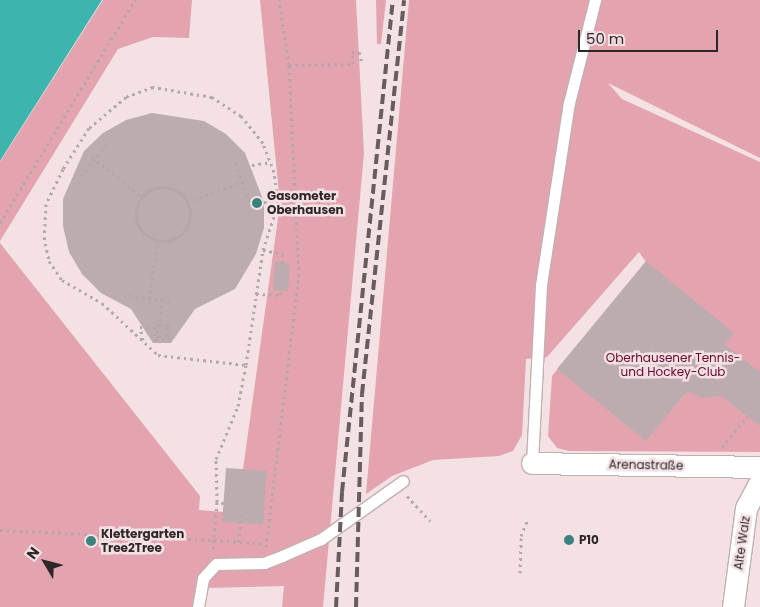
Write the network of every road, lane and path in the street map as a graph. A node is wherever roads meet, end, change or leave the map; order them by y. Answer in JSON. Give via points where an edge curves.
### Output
{"nodes":[{"id":1,"x":136,"y":0,"type":"edge"},
{"id":2,"x":279,"y":0,"type":"edge"},
{"id":3,"x":595,"y":0,"type":"edge"},
{"id":4,"x":362,"y":62,"type":"dead end"},
{"id":5,"x":289,"y":65,"type":"junction"},
{"id":6,"x":108,"y":142,"type":"dead end"},
{"id":7,"x":92,"y":158,"type":"junction"},
{"id":8,"x":270,"y":162,"type":"junction"},
{"id":9,"x":234,"y":163,"type":"dead end"},
{"id":10,"x":252,"y":165,"type":"dead end"},
{"id":11,"x":81,"y":176,"type":"dead end"},
{"id":12,"x":245,"y":181,"type":"junction"},
{"id":13,"x":142,"y":197,"type":"junction"},
{"id":14,"x":250,"y":201,"type":"dead end"},
{"id":15,"x":187,"y":202,"type":"junction"},
{"id":16,"x":264,"y":202,"type":"dead end"},
{"id":17,"x":278,"y":204,"type":"junction"},
{"id":18,"x":0,"y":223,"type":"edge"},
{"id":19,"x":158,"y":240,"type":"junction"},
{"id":20,"x":263,"y":250,"type":"junction"},
{"id":21,"x":282,"y":262,"type":"dead end"},
{"id":22,"x":280,"y":291,"type":"dead end"},
{"id":23,"x":256,"y":294,"type":"junction"},
{"id":24,"x":129,"y":296,"type":"dead end"},
{"id":25,"x":149,"y":299,"type":"junction"},
{"id":26,"x":162,"y":299,"type":"junction"},
{"id":27,"x":172,"y":301,"type":"dead end"},
{"id":28,"x":143,"y":341,"type":"junction"},
{"id":29,"x":246,"y":365,"type":"junction"},
{"id":30,"x":748,"y":416,"type":"dead end"},
{"id":31,"x":532,"y":463,"type":"joint"},
{"id":32,"x":706,"y":466,"type":"junction"},
{"id":33,"x":760,"y":467,"type":"edge"},
{"id":34,"x":403,"y":481,"type":"dead end"},
{"id":35,"x":760,"y":482,"type":"edge"},
{"id":36,"x":391,"y":488,"type":"junction"},
{"id":37,"x":217,"y":502,"type":"junction"},
{"id":38,"x":224,"y":503,"type":"dead end"},
{"id":39,"x":242,"y":515,"type":"dead end"},
{"id":40,"x":430,"y":521,"type":"dead end"},
{"id":41,"x":528,"y":521,"type":"dead end"},
{"id":42,"x":0,"y":530,"type":"edge"},
{"id":43,"x":214,"y":540,"type":"junction"},
{"id":44,"x":238,"y":542,"type":"junction"},
{"id":45,"x":266,"y":544,"type":"junction"},
{"id":46,"x":264,"y":563,"type":"junction"},
{"id":47,"x":212,"y":567,"type":"junction"},
{"id":48,"x":520,"y":573,"type":"dead end"},
{"id":49,"x":198,"y":607,"type":"edge"},
{"id":50,"x":733,"y":607,"type":"edge"}],
"edges":[{"from":1,"to":18,"type":"path"},
{"from":2,"to":5,"type":"path"},
{"from":3,"to":31,"type":"lane","via":[[569,102],[541,285]]},
{"from":4,"to":5,"type":"path","via":[[359,52],[352,52],[353,64]]},
{"from":5,"to":45,"type":"path","via":[[299,276]]},
{"from":6,"to":7,"type":"path"},
{"from":7,"to":11,"type":"path"},
{"from":7,"to":13,"type":"path"},
{"from":8,"to":10,"type":"path"},
{"from":8,"to":17,"type":"path"},
{"from":8,"to":28,"type":"path","via":[[264,143],[241,116],[212,97],[184,88],[153,86],[126,97],[89,128],[46,204],[44,237],[49,261],[62,280],[102,303]]},
{"from":9,"to":12,"type":"path"},
{"from":12,"to":14,"type":"path"},
{"from":12,"to":15,"type":"path"},
{"from":13,"to":15,"type":"path","via":[[151,189],[169,188]]},
{"from":13,"to":19,"type":"path","via":[[138,223],[145,234]]},
{"from":15,"to":19,"type":"path","via":[[187,226],[175,238]]},
{"from":16,"to":17,"type":"path"},
{"from":17,"to":20,"type":"path"},
{"from":19,"to":25,"type":"path"},
{"from":20,"to":21,"type":"path","via":[[283,254]]},
{"from":20,"to":23,"type":"path"},
{"from":22,"to":23,"type":"path","via":[[280,295]]},
{"from":23,"to":29,"type":"path"},
{"from":24,"to":25,"type":"path"},
{"from":25,"to":26,"type":"path"},
{"from":26,"to":27,"type":"path"},
{"from":26,"to":28,"type":"path","via":[[162,308],[161,318],[160,327],[167,327],[167,336],[158,336],[158,324],[164,324],[170,325],[169,339],[155,339],[155,327],[140,326]]},
{"from":28,"to":29,"type":"path","via":[[158,355]]},
{"from":29,"to":37,"type":"path","via":[[230,431],[216,459]]},
{"from":30,"to":32,"type":"path"},
{"from":31,"to":32,"type":"street","name":"Arenastraße","via":[[614,458]]},
{"from":32,"to":33,"type":"street","name":"Arenastraße"},
{"from":34,"to":36,"type":"lane"},
{"from":35,"to":50,"type":"street","name":"Alte Walz","via":[[749,497]]},
{"from":36,"to":40,"type":"path","via":[[421,507]]},
{"from":36,"to":46,"type":"lane","via":[[321,539]]},
{"from":37,"to":38,"type":"path"},
{"from":37,"to":43,"type":"path"},
{"from":39,"to":44,"type":"path"},
{"from":41,"to":48,"type":"path","via":[[521,536]]},
{"from":42,"to":43,"type":"path"},
{"from":43,"to":44,"type":"path"},
{"from":43,"to":47,"type":"path"},
{"from":44,"to":45,"type":"path"},
{"from":45,"to":46,"type":"path"},
{"from":46,"to":47,"type":"lane"},
{"from":47,"to":49,"type":"lane","via":[[203,578]]}]}
